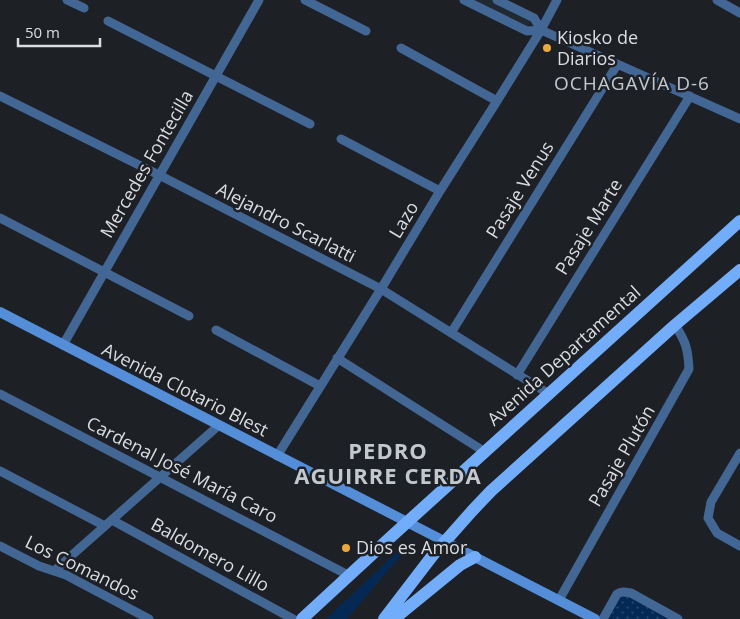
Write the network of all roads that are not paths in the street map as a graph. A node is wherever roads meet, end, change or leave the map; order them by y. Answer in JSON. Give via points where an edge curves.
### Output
{"nodes":[{"id":1,"x":67,"y":0,"type":"edge"},
{"id":2,"x":259,"y":0,"type":"edge"},
{"id":3,"x":305,"y":0,"type":"edge"},
{"id":4,"x":464,"y":0,"type":"edge"},
{"id":5,"x":498,"y":0,"type":"edge"},
{"id":6,"x":557,"y":0,"type":"edge"},
{"id":7,"x":717,"y":0,"type":"edge"},
{"id":8,"x":84,"y":8,"type":"dead end"},
{"id":9,"x":740,"y":13,"type":"edge"},
{"id":10,"x":108,"y":21,"type":"dead end"},
{"id":11,"x":541,"y":30,"type":"junction"},
{"id":12,"x":366,"y":31,"type":"dead end"},
{"id":13,"x":401,"y":48,"type":"dead end"},
{"id":14,"x":617,"y":65,"type":"junction"},
{"id":15,"x":216,"y":75,"type":"junction"},
{"id":16,"x":0,"y":96,"type":"edge"},
{"id":17,"x":690,"y":96,"type":"junction"},
{"id":18,"x":497,"y":101,"type":"junction"},
{"id":19,"x":740,"y":119,"type":"edge"},
{"id":20,"x":310,"y":124,"type":"dead end"},
{"id":21,"x":341,"y":139,"type":"dead end"},
{"id":22,"x":159,"y":175,"type":"junction"},
{"id":23,"x":440,"y":191,"type":"junction"},
{"id":24,"x":0,"y":218,"type":"edge"},
{"id":25,"x":740,"y":221,"type":"edge"},
{"id":26,"x":740,"y":270,"type":"edge"},
{"id":27,"x":105,"y":272,"type":"junction"},
{"id":28,"x":381,"y":289,"type":"junction"},
{"id":29,"x":0,"y":312,"type":"edge"},
{"id":30,"x":189,"y":316,"type":"dead end"},
{"id":31,"x":675,"y":325,"type":"junction"},
{"id":32,"x":216,"y":330,"type":"dead end"},
{"id":33,"x":451,"y":333,"type":"junction"},
{"id":34,"x":63,"y":345,"type":"junction"},
{"id":35,"x":337,"y":358,"type":"junction"},
{"id":36,"x":517,"y":374,"type":"junction"},
{"id":37,"x":320,"y":386,"type":"junction"},
{"id":38,"x":0,"y":394,"type":"edge"},
{"id":39,"x":548,"y":394,"type":"junction"},
{"id":40,"x":218,"y":426,"type":"junction"},
{"id":41,"x":485,"y":452,"type":"junction"},
{"id":42,"x":740,"y":453,"type":"edge"},
{"id":43,"x":277,"y":456,"type":"junction"},
{"id":44,"x":0,"y":471,"type":"edge"},
{"id":45,"x":160,"y":477,"type":"junction"},
{"id":46,"x":108,"y":523,"type":"junction"},
{"id":47,"x":407,"y":523,"type":"junction"},
{"id":48,"x":444,"y":542,"type":"junction"},
{"id":49,"x":0,"y":546,"type":"edge"},
{"id":50,"x":740,"y":546,"type":"edge"},
{"id":51,"x":475,"y":557,"type":"junction"},
{"id":52,"x":54,"y":571,"type":"junction"},
{"id":53,"x":348,"y":575,"type":"junction"},
{"id":54,"x":559,"y":600,"type":"junction"},
{"id":55,"x":398,"y":618,"type":"edge"},
{"id":56,"x":149,"y":619,"type":"edge"},
{"id":57,"x":293,"y":619,"type":"edge"},
{"id":58,"x":302,"y":619,"type":"edge"},
{"id":59,"x":384,"y":619,"type":"edge"},
{"id":60,"x":595,"y":619,"type":"edge"},
{"id":61,"x":603,"y":619,"type":"edge"},
{"id":62,"x":678,"y":619,"type":"edge"}],
"edges":[{"from":1,"to":8,"type":"street"},
{"from":2,"to":15,"type":"street","name":"Mercedes Fontecilla"},
{"from":3,"to":12,"type":"street"},
{"from":4,"to":11,"type":"street","via":[[527,31]]},
{"from":5,"to":11,"type":"street","via":[[534,18]]},
{"from":6,"to":11,"type":"street","name":"Lazo"},
{"from":7,"to":9,"type":"street"},
{"from":10,"to":15,"type":"street"},
{"from":11,"to":14,"type":"street"},
{"from":11,"to":18,"type":"street","name":"Lazo"},
{"from":13,"to":18,"type":"street"},
{"from":14,"to":17,"type":"street"},
{"from":14,"to":33,"type":"street","name":"Pasaje Venus"},
{"from":15,"to":20,"type":"street"},
{"from":15,"to":22,"type":"street","name":"Mercedes Fontecilla"},
{"from":16,"to":22,"type":"street","name":"Alejandro Scarlatti"},
{"from":17,"to":19,"type":"street"},
{"from":17,"to":36,"type":"street","name":"Pasaje Marte"},
{"from":18,"to":23,"type":"street","name":"Lazo"},
{"from":21,"to":23,"type":"street"},
{"from":22,"to":27,"type":"street","name":"Mercedes Fontecilla"},
{"from":22,"to":28,"type":"street","name":"Alejandro Scarlatti"},
{"from":23,"to":28,"type":"street","name":"Lazo"},
{"from":24,"to":27,"type":"street"},
{"from":25,"to":39,"type":"main road","name":"Avenida Departamental"},
{"from":26,"to":31,"type":"main road"},
{"from":27,"to":30,"type":"street"},
{"from":27,"to":34,"type":"street","name":"Mercedes Fontecilla"},
{"from":28,"to":33,"type":"street","name":"Alejandro Scarlatti"},
{"from":28,"to":35,"type":"street","name":"Lazo"},
{"from":29,"to":34,"type":"main road","name":"Avenida Clotario Blest"},
{"from":31,"to":48,"type":"main road","via":[[491,491]]},
{"from":31,"to":54,"type":"street","name":"Pasaje Plutón","via":[[684,339],[689,369]]},
{"from":32,"to":37,"type":"street"},
{"from":33,"to":36,"type":"street","name":"Alejandro Scarlatti"},
{"from":34,"to":40,"type":"main road","name":"Avenida Clotario Blest"},
{"from":35,"to":37,"type":"street","name":"Lazo"},
{"from":35,"to":41,"type":"street"},
{"from":36,"to":39,"type":"street","name":"Alejandro Scarlatti"},
{"from":37,"to":43,"type":"street","name":"Lazo"},
{"from":38,"to":45,"type":"street","name":"Cardenal José María Caro"},
{"from":39,"to":41,"type":"main road","name":"Avenida Departamental"},
{"from":40,"to":43,"type":"main road","name":"Avenida Clotario Blest"},
{"from":40,"to":45,"type":"street"},
{"from":41,"to":47,"type":"main road","name":"Avenida Departamental"},
{"from":42,"to":50,"type":"street","via":[[711,502],[708,518],[717,533]]},
{"from":43,"to":47,"type":"main road","name":"Avenida Clotario Blest"},
{"from":44,"to":46,"type":"street","name":"Baldomero Lillo"},
{"from":45,"to":46,"type":"street"},
{"from":45,"to":53,"type":"street","name":"Cardenal José María Caro"},
{"from":46,"to":52,"type":"street"},
{"from":46,"to":57,"type":"street","name":"Baldomero Lillo"},
{"from":47,"to":48,"type":"main road","name":"Avenida Clotario Blest"},
{"from":47,"to":53,"type":"main road","name":"Avenida Departamental"},
{"from":48,"to":51,"type":"main road","name":"Avenida Clotario Blest"},
{"from":48,"to":59,"type":"main road"},
{"from":49,"to":52,"type":"street","name":"Los Comandos"},
{"from":51,"to":54,"type":"main road","name":"Avenida Clotario Blest"},
{"from":51,"to":55,"type":"main road","via":[[460,565]]},
{"from":52,"to":56,"type":"street","name":"Los Comandos"},
{"from":53,"to":58,"type":"main road","name":"Avenida Departamental"},
{"from":54,"to":60,"type":"main road","name":"Avenida Clotario Blest"},
{"from":61,"to":62,"type":"street","via":[[617,594],[624,591]]}]}
